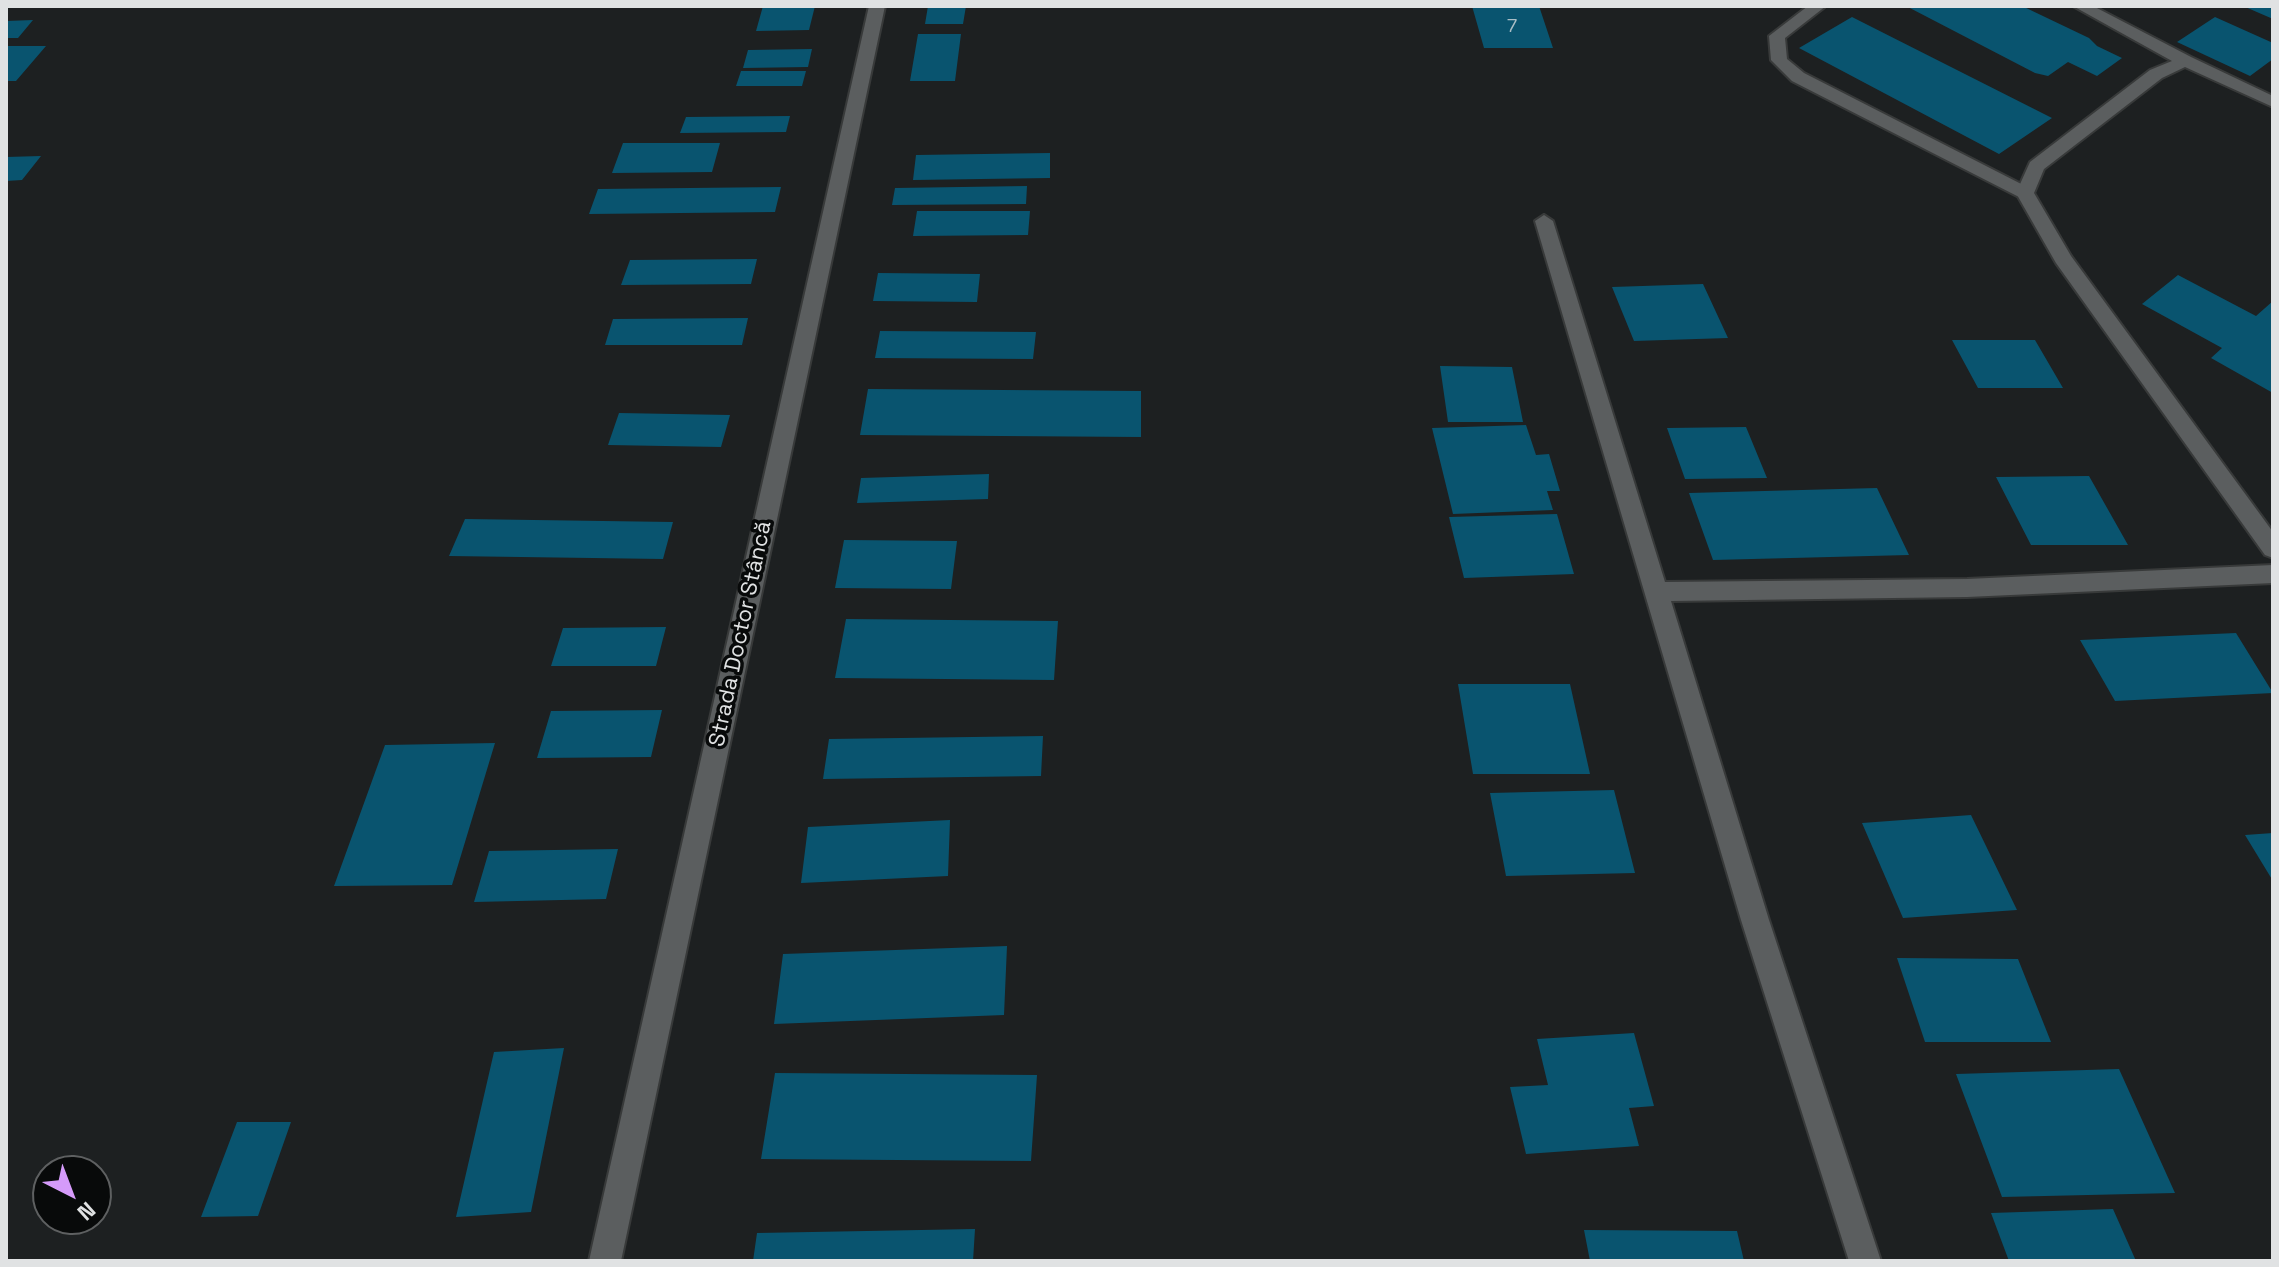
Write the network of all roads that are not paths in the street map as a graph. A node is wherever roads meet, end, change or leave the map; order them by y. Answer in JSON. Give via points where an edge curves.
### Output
{"nodes":[{"id":1,"x":877,"y":6,"type":"edge"},
{"id":2,"x":1818,"y":6,"type":"edge"},
{"id":3,"x":2081,"y":6,"type":"edge"},
{"id":4,"x":2185,"y":61,"type":"junction"},
{"id":5,"x":2273,"y":102,"type":"edge"},
{"id":6,"x":2025,"y":193,"type":"junction"},
{"id":7,"x":1544,"y":221,"type":"dead end"},
{"id":8,"x":2273,"y":549,"type":"edge"},
{"id":9,"x":2273,"y":574,"type":"edge"},
{"id":10,"x":1658,"y":592,"type":"junction"},
{"id":11,"x":605,"y":1261,"type":"edge"},
{"id":12,"x":1865,"y":1261,"type":"edge"}],
"edges":[{"from":1,"to":11,"type":"street","name":"Strada Doctor Stâncă"},
{"from":2,"to":6,"type":"street","via":[[1777,36],[1779,60],[1798,77]]},
{"from":3,"to":4,"type":"street"},
{"from":4,"to":5,"type":"street"},
{"from":4,"to":6,"type":"street","via":[[2156,74],[2036,166]]},
{"from":6,"to":8,"type":"street","via":[[2063,259]]},
{"from":7,"to":10,"type":"street"},
{"from":9,"to":10,"type":"street","via":[[1967,588]]},
{"from":10,"to":12,"type":"street","via":[[1755,920]]}]}
